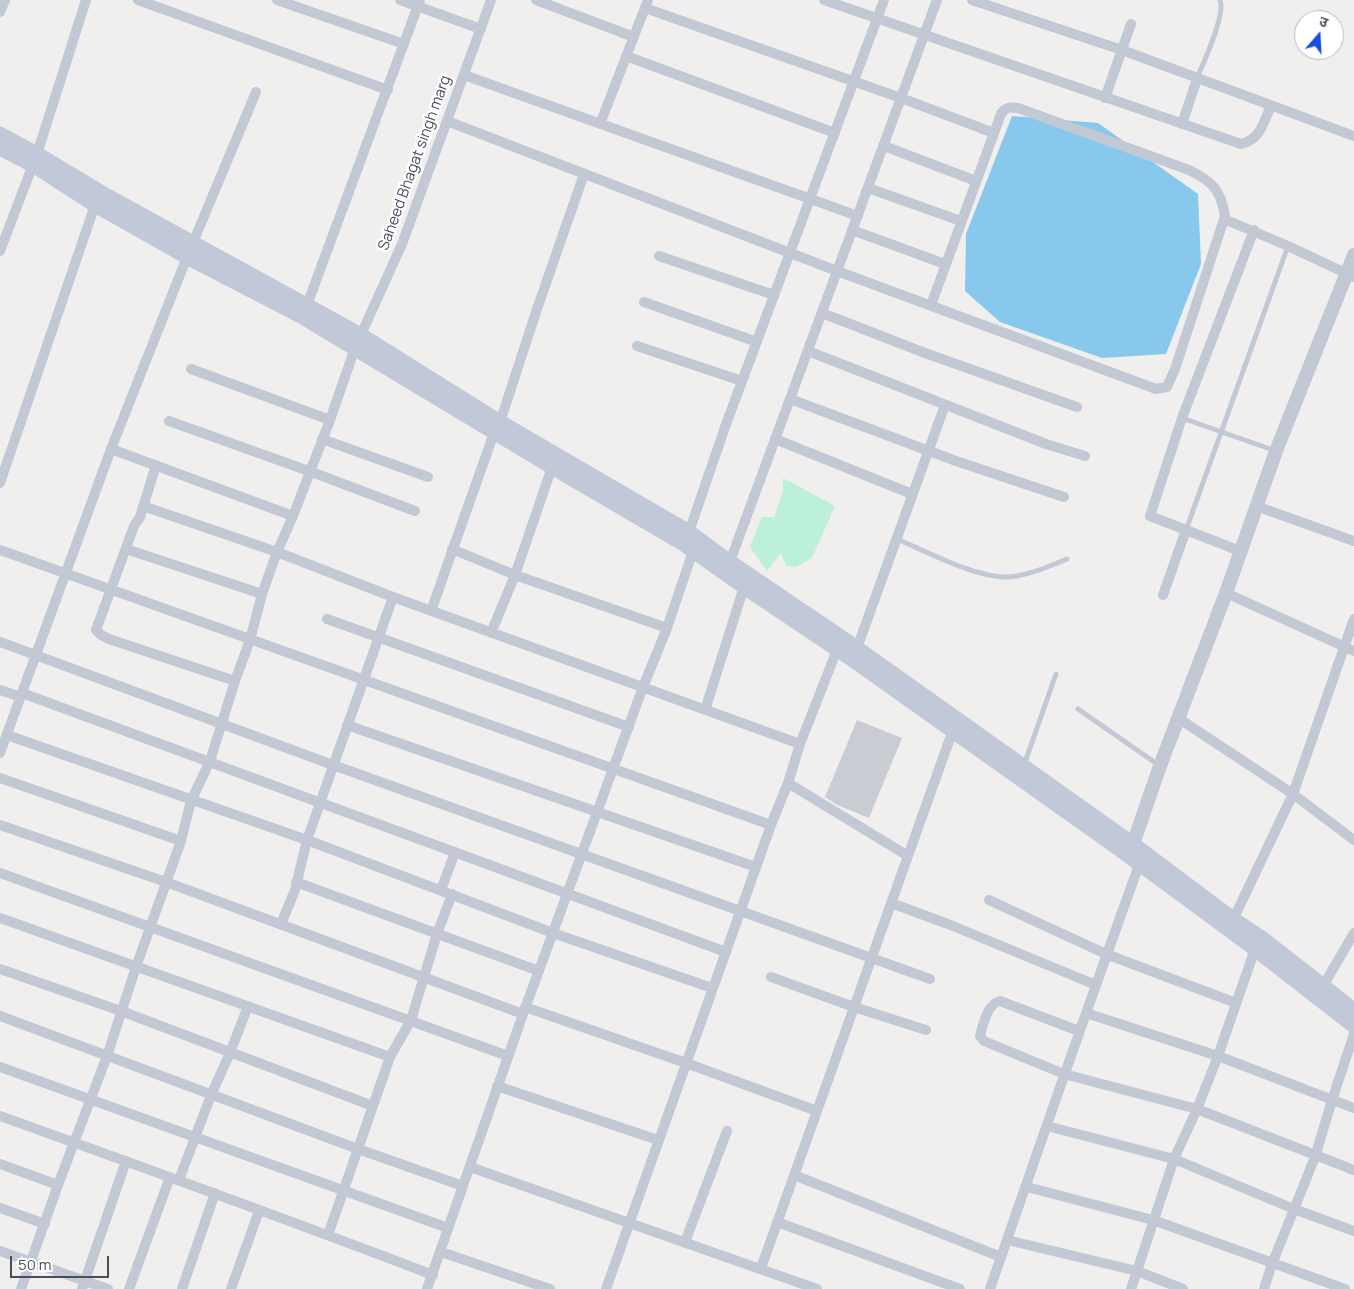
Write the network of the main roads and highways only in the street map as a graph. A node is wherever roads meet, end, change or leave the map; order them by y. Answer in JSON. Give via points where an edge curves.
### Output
{"nodes":[{"id":1,"x":1,"y":140,"type":"edge"},
{"id":2,"x":35,"y":159,"type":"junction"},
{"id":3,"x":191,"y":250,"type":"junction"},
{"id":4,"x":358,"y":342,"type":"junction"},
{"id":5,"x":497,"y":427,"type":"junction"},
{"id":6,"x":728,"y":568,"type":"junction"},
{"id":7,"x":955,"y":725,"type":"junction"},
{"id":8,"x":1230,"y":924,"type":"junction"},
{"id":9,"x":1354,"y":1010,"type":"edge"},
{"id":10,"x":1354,"y":1026,"type":"edge"}],
"edges":[{"from":1,"to":2,"type":"main road"},
{"from":2,"to":3,"type":"main road","via":[[102,193]]},
{"from":2,"to":3,"type":"main road","via":[[95,204]]},
{"from":3,"to":4,"type":"main road","via":[[301,316]]},
{"from":3,"to":4,"type":"main road","via":[[308,305]]},
{"from":4,"to":5,"type":"main road"},
{"from":5,"to":6,"type":"main road","via":[[552,467],[693,551]]},
{"from":5,"to":6,"type":"main road","via":[[689,532]]},
{"from":6,"to":7,"type":"main road","via":[[857,648]]},
{"from":6,"to":7,"type":"main road","via":[[744,587]]},
{"from":7,"to":8,"type":"main road","via":[[1139,865]]},
{"from":7,"to":8,"type":"main road","via":[[1024,766],[1133,844]]},
{"from":8,"to":9,"type":"main road","via":[[1263,939]]},
{"from":8,"to":10,"type":"main road","via":[[1255,949]]}]}
